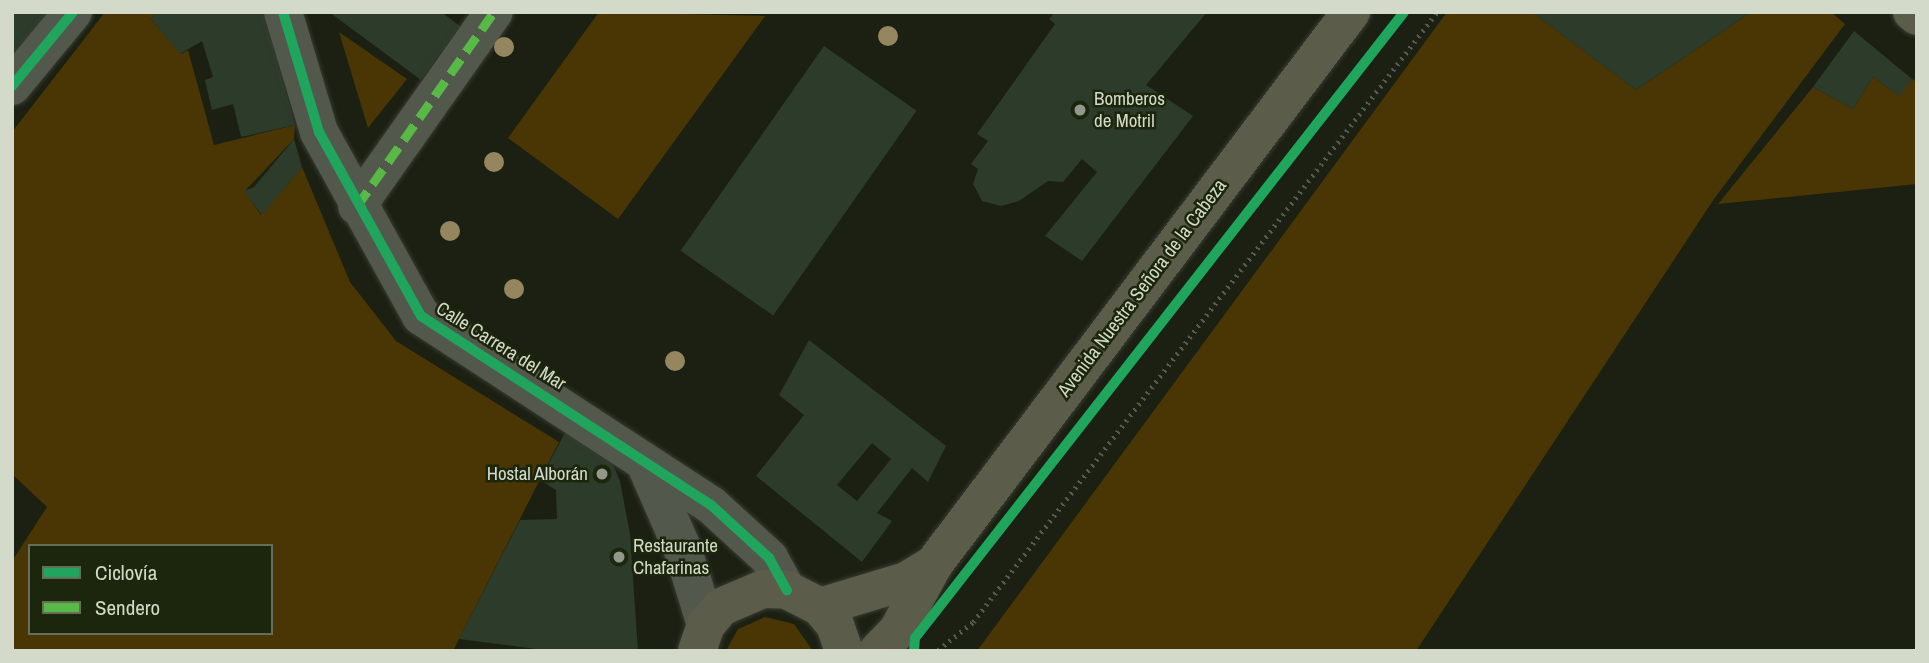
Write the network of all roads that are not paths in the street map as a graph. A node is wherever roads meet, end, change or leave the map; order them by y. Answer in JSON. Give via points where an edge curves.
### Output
{"nodes":[{"id":1,"x":73,"y":12,"type":"edge"},
{"id":2,"x":283,"y":12,"type":"edge"},
{"id":3,"x":1351,"y":12,"type":"edge"},
{"id":4,"x":1912,"y":12,"type":"edge"},
{"id":5,"x":487,"y":15,"type":"edge"},
{"id":6,"x":1917,"y":16,"type":"edge"},
{"id":7,"x":12,"y":86,"type":"edge"},
{"id":8,"x":357,"y":206,"type":"junction"},
{"id":9,"x":645,"y":463,"type":"junction"},
{"id":10,"x":934,"y":564,"type":"junction"},
{"id":11,"x":803,"y":598,"type":"junction"},
{"id":12,"x":702,"y":638,"type":"edge"},
{"id":13,"x":844,"y":651,"type":"edge"},
{"id":14,"x":878,"y":651,"type":"edge"}],
"edges":[{"from":1,"to":7,"type":"street"},
{"from":2,"to":8,"type":"street","name":"Calle Carrera del Mar","via":[[319,132]]},
{"from":3,"to":10,"type":"highway","name":"Avenida Nuestra Señora de la Cabeza"},
{"from":4,"to":6,"type":"highway"},
{"from":5,"to":8,"type":"street"},
{"from":8,"to":9,"type":"street","name":"Calle Carrera del Mar","via":[[421,316],[610,435]]},
{"from":9,"to":11,"type":"street","name":"Calle Carrera del Mar","via":[[711,505],[769,558]]},
{"from":9,"to":12,"type":"street","name":"Calle Carrera del Mar","via":[[683,550]]},
{"from":10,"to":11,"type":"highway","name":"Avenida Nuestra Señora de la Cabeza","via":[[906,581]]},
{"from":10,"to":14,"type":"highway","name":"Avenida Nuestra Señora de la Cabeza","via":[[898,630]]},
{"from":11,"to":12,"type":"highway","name":"Avenida Nuestra Señora de la Cabeza","via":[[741,594]]},
{"from":11,"to":13,"type":"highway","via":[[835,625]]}]}
